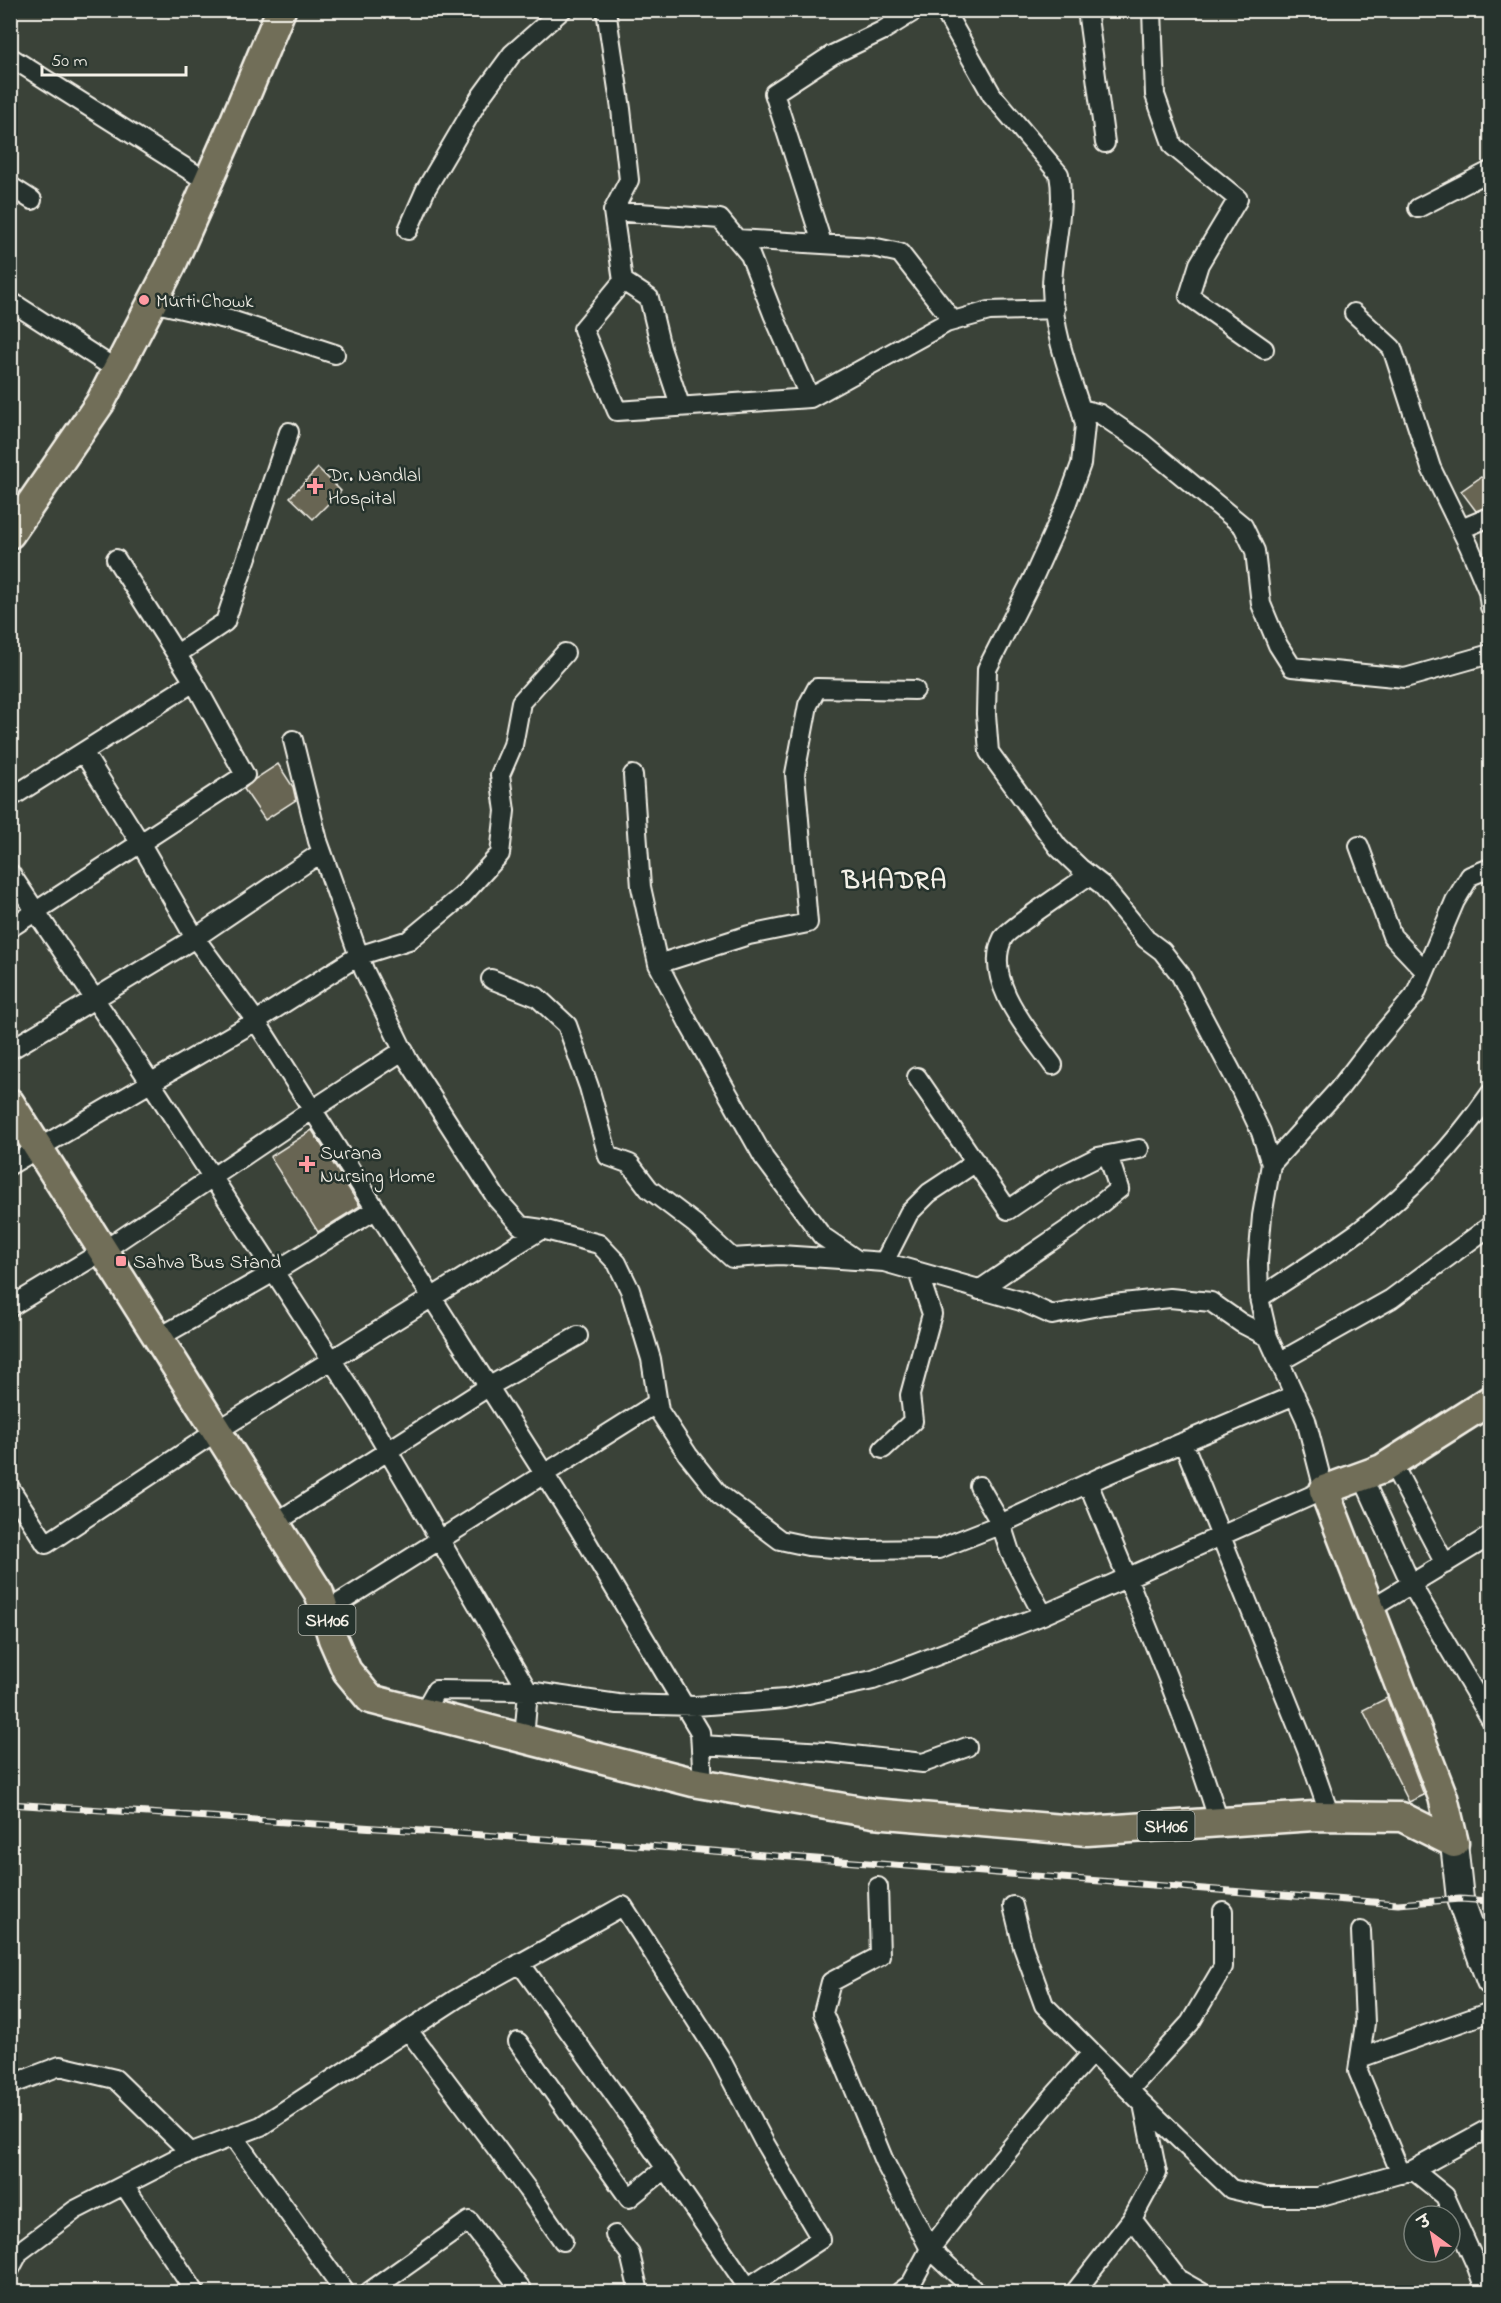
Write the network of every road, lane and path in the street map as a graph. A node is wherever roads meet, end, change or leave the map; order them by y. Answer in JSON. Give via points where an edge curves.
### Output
{"nodes":[{"id":1,"x":281,"y":10,"type":"edge"},
{"id":2,"x":562,"y":10,"type":"edge"},
{"id":3,"x":606,"y":10,"type":"edge"},
{"id":4,"x":916,"y":10,"type":"edge"},
{"id":5,"x":944,"y":10,"type":"edge"},
{"id":6,"x":1087,"y":10,"type":"edge"},
{"id":7,"x":1152,"y":10,"type":"edge"},
{"id":8,"x":10,"y":57,"type":"edge"},
{"id":9,"x":1105,"y":143,"type":"dead end"},
{"id":10,"x":1491,"y":171,"type":"edge"},
{"id":11,"x":208,"y":183,"type":"junction"},
{"id":12,"x":10,"y":186,"type":"edge"},
{"id":13,"x":32,"y":200,"type":"dead end"},
{"id":14,"x":1418,"y":208,"type":"dead end"},
{"id":15,"x":613,"y":211,"type":"junction"},
{"id":16,"x":408,"y":230,"type":"dead end"},
{"id":17,"x":737,"y":239,"type":"junction"},
{"id":18,"x":822,"y":243,"type":"junction"},
{"id":19,"x":623,"y":281,"type":"junction"},
{"id":20,"x":10,"y":301,"type":"edge"},
{"id":21,"x":152,"y":302,"type":"junction"},
{"id":22,"x":1055,"y":309,"type":"junction"},
{"id":23,"x":1354,"y":313,"type":"dead end"},
{"id":24,"x":953,"y":321,"type":"junction"},
{"id":25,"x":1264,"y":350,"type":"dead end"},
{"id":26,"x":335,"y":354,"type":"dead end"},
{"id":27,"x":117,"y":370,"type":"junction"},
{"id":28,"x":810,"y":398,"type":"junction"},
{"id":29,"x":680,"y":405,"type":"junction"},
{"id":30,"x":1081,"y":409,"type":"junction"},
{"id":31,"x":289,"y":432,"type":"dead end"},
{"id":32,"x":1491,"y":517,"type":"edge"},
{"id":33,"x":1461,"y":529,"type":"junction"},
{"id":34,"x":10,"y":534,"type":"edge"},
{"id":35,"x":116,"y":559,"type":"dead end"},
{"id":36,"x":1491,"y":607,"type":"edge"},
{"id":37,"x":565,"y":653,"type":"dead end"},
{"id":38,"x":177,"y":654,"type":"junction"},
{"id":39,"x":1491,"y":654,"type":"edge"},
{"id":40,"x":194,"y":682,"type":"junction"},
{"id":41,"x":915,"y":690,"type":"dead end"},
{"id":42,"x":293,"y":740,"type":"dead end"},
{"id":43,"x":83,"y":752,"type":"junction"},
{"id":44,"x":633,"y":775,"type":"dead end"},
{"id":45,"x":10,"y":798,"type":"edge"},
{"id":46,"x":141,"y":844,"type":"junction"},
{"id":47,"x":1359,"y":846,"type":"dead end"},
{"id":48,"x":322,"y":852,"type":"junction"},
{"id":49,"x":1491,"y":868,"type":"edge"},
{"id":50,"x":10,"y":873,"type":"edge"},
{"id":51,"x":1089,"y":875,"type":"junction"},
{"id":52,"x":35,"y":912,"type":"junction"},
{"id":53,"x":10,"y":928,"type":"edge"},
{"id":54,"x":195,"y":938,"type":"junction"},
{"id":55,"x":358,"y":956,"type":"junction"},
{"id":56,"x":658,"y":964,"type":"junction"},
{"id":57,"x":1425,"y":971,"type":"junction"},
{"id":58,"x":491,"y":978,"type":"dead end"},
{"id":59,"x":94,"y":999,"type":"junction"},
{"id":60,"x":256,"y":1021,"type":"junction"},
{"id":61,"x":10,"y":1050,"type":"edge"},
{"id":62,"x":404,"y":1050,"type":"junction"},
{"id":63,"x":1053,"y":1065,"type":"dead end"},
{"id":64,"x":917,"y":1077,"type":"dead end"},
{"id":65,"x":151,"y":1083,"type":"junction"},
{"id":66,"x":1491,"y":1094,"type":"edge"},
{"id":67,"x":10,"y":1103,"type":"edge"},
{"id":68,"x":312,"y":1110,"type":"junction"},
{"id":69,"x":39,"y":1148,"type":"junction"},
{"id":70,"x":1139,"y":1149,"type":"dead end"},
{"id":71,"x":1108,"y":1155,"type":"junction"},
{"id":72,"x":976,"y":1162,"type":"junction"},
{"id":73,"x":1271,"y":1164,"type":"junction"},
{"id":74,"x":10,"y":1165,"type":"edge"},
{"id":75,"x":212,"y":1177,"type":"junction"},
{"id":76,"x":375,"y":1210,"type":"junction"},
{"id":77,"x":1491,"y":1226,"type":"edge"},
{"id":78,"x":542,"y":1229,"type":"junction"},
{"id":79,"x":103,"y":1251,"type":"junction"},
{"id":80,"x":857,"y":1260,"type":"junction"},
{"id":81,"x":884,"y":1262,"type":"junction"},
{"id":82,"x":274,"y":1272,"type":"junction"},
{"id":83,"x":918,"y":1272,"type":"junction"},
{"id":84,"x":980,"y":1290,"type":"junction"},
{"id":85,"x":431,"y":1298,"type":"junction"},
{"id":86,"x":1259,"y":1298,"type":"junction"},
{"id":87,"x":10,"y":1307,"type":"edge"},
{"id":88,"x":578,"y":1336,"type":"dead end"},
{"id":89,"x":1268,"y":1337,"type":"junction"},
{"id":90,"x":158,"y":1338,"type":"junction"},
{"id":91,"x":332,"y":1360,"type":"junction"},
{"id":92,"x":1280,"y":1362,"type":"junction"},
{"id":93,"x":488,"y":1387,"type":"junction"},
{"id":94,"x":1295,"y":1395,"type":"junction"},
{"id":95,"x":1490,"y":1400,"type":"edge"},
{"id":96,"x":657,"y":1403,"type":"junction"},
{"id":97,"x":217,"y":1431,"type":"junction"},
{"id":98,"x":1183,"y":1442,"type":"junction"},
{"id":99,"x":883,"y":1449,"type":"dead end"},
{"id":100,"x":387,"y":1450,"type":"junction"},
{"id":101,"x":1392,"y":1463,"type":"junction"},
{"id":102,"x":544,"y":1474,"type":"junction"},
{"id":103,"x":1362,"y":1476,"type":"junction"},
{"id":104,"x":1088,"y":1483,"type":"junction"},
{"id":105,"x":979,"y":1486,"type":"dead end"},
{"id":106,"x":10,"y":1488,"type":"edge"},
{"id":107,"x":1324,"y":1490,"type":"junction"},
{"id":108,"x":275,"y":1523,"type":"junction"},
{"id":109,"x":1001,"y":1524,"type":"junction"},
{"id":110,"x":1222,"y":1536,"type":"junction"},
{"id":111,"x":440,"y":1539,"type":"junction"},
{"id":112,"x":1488,"y":1542,"type":"edge"},
{"id":113,"x":1445,"y":1564,"type":"junction"},
{"id":114,"x":1127,"y":1578,"type":"junction"},
{"id":115,"x":1412,"y":1584,"type":"junction"},
{"id":116,"x":1370,"y":1608,"type":"junction"},
{"id":117,"x":325,"y":1612,"type":"junction"},
{"id":118,"x":1042,"y":1615,"type":"junction"},
{"id":119,"x":528,"y":1691,"type":"junction"},
{"id":120,"x":684,"y":1705,"type":"junction"},
{"id":121,"x":423,"y":1713,"type":"junction"},
{"id":122,"x":1491,"y":1718,"type":"edge"},
{"id":123,"x":524,"y":1739,"type":"junction"},
{"id":124,"x":701,"y":1744,"type":"junction"},
{"id":125,"x":968,"y":1747,"type":"dead end"},
{"id":126,"x":703,"y":1784,"type":"junction"},
{"id":127,"x":1330,"y":1816,"type":"junction"},
{"id":128,"x":1219,"y":1822,"type":"junction"},
{"id":129,"x":1454,"y":1843,"type":"junction"},
{"id":130,"x":878,"y":1887,"type":"dead end"},
{"id":131,"x":1013,"y":1906,"type":"dead end"},
{"id":132,"x":1223,"y":1911,"type":"dead end"},
{"id":133,"x":1361,"y":1931,"type":"dead end"},
{"id":134,"x":520,"y":1963,"type":"junction"},
{"id":135,"x":1491,"y":1981,"type":"edge"},
{"id":136,"x":1491,"y":2012,"type":"edge"},
{"id":137,"x":408,"y":2030,"type":"junction"},
{"id":138,"x":518,"y":2042,"type":"dead end"},
{"id":139,"x":1092,"y":2053,"type":"junction"},
{"id":140,"x":1360,"y":2058,"type":"junction"},
{"id":141,"x":10,"y":2085,"type":"edge"},
{"id":142,"x":1129,"y":2090,"type":"junction"},
{"id":143,"x":1143,"y":2104,"type":"junction"},
{"id":144,"x":1491,"y":2128,"type":"edge"},
{"id":145,"x":233,"y":2136,"type":"junction"},
{"id":146,"x":191,"y":2153,"type":"junction"},
{"id":147,"x":665,"y":2169,"type":"junction"},
{"id":148,"x":1407,"y":2172,"type":"junction"},
{"id":149,"x":124,"y":2186,"type":"junction"},
{"id":150,"x":1132,"y":2219,"type":"junction"},
{"id":151,"x":615,"y":2235,"type":"dead end"},
{"id":152,"x":563,"y":2241,"type":"dead end"},
{"id":153,"x":930,"y":2249,"type":"junction"},
{"id":154,"x":10,"y":2269,"type":"edge"},
{"id":155,"x":749,"y":2290,"type":"edge"},
{"id":156,"x":195,"y":2292,"type":"edge"},
{"id":157,"x":345,"y":2292,"type":"edge"},
{"id":158,"x":369,"y":2292,"type":"edge"},
{"id":159,"x":523,"y":2292,"type":"edge"},
{"id":160,"x":639,"y":2292,"type":"edge"},
{"id":161,"x":900,"y":2292,"type":"edge"},
{"id":162,"x":976,"y":2292,"type":"edge"},
{"id":163,"x":1075,"y":2292,"type":"edge"},
{"id":164,"x":1201,"y":2292,"type":"edge"},
{"id":165,"x":1486,"y":2292,"type":"edge"}],
"edges":[{"from":1,"to":11,"type":"main road"},
{"from":2,"to":16,"type":"street","via":[[512,54],[479,99],[426,189]]},
{"from":3,"to":15,"type":"street","via":[[629,180]]},
{"from":4,"to":18,"type":"street","via":[[832,55],[774,93]]},
{"from":5,"to":22,"type":"street","via":[[992,95],[1059,174],[1062,190],[1052,290]]},
{"from":6,"to":9,"type":"street"},
{"from":7,"to":25,"type":"street","via":[[1155,95],[1173,146],[1238,199],[1199,264],[1189,296]]},
{"from":8,"to":11,"type":"street"},
{"from":10,"to":14,"type":"street"},
{"from":11,"to":21,"type":"main road"},
{"from":12,"to":13,"type":"street"},
{"from":15,"to":17,"type":"street","via":[[720,219]]},
{"from":15,"to":19,"type":"street"},
{"from":17,"to":18,"type":"street"},
{"from":17,"to":28,"type":"street","via":[[750,255]]},
{"from":18,"to":24,"type":"street","via":[[900,253]]},
{"from":19,"to":29,"type":"street","via":[[649,298]]},
{"from":19,"to":29,"type":"street","via":[[583,329],[617,411]]},
{"from":20,"to":27,"type":"street"},
{"from":21,"to":26,"type":"street","via":[[234,321]]},
{"from":21,"to":27,"type":"main road"},
{"from":22,"to":24,"type":"street","via":[[989,311]]},
{"from":22,"to":30,"type":"street","via":[[1061,349]]},
{"from":23,"to":33,"type":"street","via":[[1392,348],[1431,468]]},
{"from":24,"to":28,"type":"street"},
{"from":27,"to":34,"type":"main road","via":[[100,403]]},
{"from":28,"to":29,"type":"street"},
{"from":30,"to":39,"type":"street","via":[[1100,414],[1141,442],[1243,526],[1255,551],[1261,604],[1292,667],[1405,678]]},
{"from":30,"to":51,"type":"street","via":[[1085,425],[1081,464],[1034,576],[987,669],[986,714],[989,752],[1058,847]]},
{"from":31,"to":38,"type":"street","via":[[225,622]]},
{"from":32,"to":33,"type":"street"},
{"from":33,"to":36,"type":"street"},
{"from":35,"to":38,"type":"street"},
{"from":37,"to":55,"type":"street","via":[[521,702],[513,745],[500,775],[505,811],[500,854],[462,896],[409,940]]},
{"from":38,"to":40,"type":"street"},
{"from":40,"to":43,"type":"street"},
{"from":40,"to":46,"type":"street","via":[[245,775]]},
{"from":41,"to":56,"type":"street","via":[[817,688],[808,705],[795,774],[808,923],[749,935]]},
{"from":42,"to":48,"type":"street"},
{"from":43,"to":45,"type":"street"},
{"from":43,"to":46,"type":"street"},
{"from":44,"to":56,"type":"street","via":[[642,887]]},
{"from":46,"to":52,"type":"street"},
{"from":46,"to":54,"type":"street"},
{"from":47,"to":57,"type":"street","via":[[1392,936]]},
{"from":48,"to":54,"type":"street"},
{"from":48,"to":55,"type":"street"},
{"from":49,"to":57,"type":"street","via":[[1470,876]]},
{"from":50,"to":52,"type":"street"},
{"from":51,"to":63,"type":"street","via":[[1004,936],[998,959],[1001,982],[1018,1017]]},
{"from":51,"to":73,"type":"street","via":[[1180,975],[1239,1086]]},
{"from":52,"to":53,"type":"street"},
{"from":52,"to":59,"type":"street"},
{"from":54,"to":59,"type":"street"},
{"from":54,"to":60,"type":"street"},
{"from":55,"to":60,"type":"street"},
{"from":55,"to":62,"type":"street"},
{"from":56,"to":80,"type":"street","via":[[764,1158],[822,1236]]},
{"from":57,"to":73,"type":"street","via":[[1415,996]]},
{"from":58,"to":80,"type":"street","via":[[537,997],[567,1025],[608,1156],[630,1164],[650,1189],[732,1258],[780,1255]]},
{"from":59,"to":61,"type":"street"},
{"from":59,"to":65,"type":"street"},
{"from":60,"to":65,"type":"street"},
{"from":60,"to":68,"type":"street"},
{"from":62,"to":68,"type":"street"},
{"from":62,"to":78,"type":"street","via":[[497,1199],[520,1226]]},
{"from":64,"to":72,"type":"street"},
{"from":65,"to":69,"type":"street"},
{"from":65,"to":75,"type":"street"},
{"from":66,"to":86,"type":"street","via":[[1413,1185],[1358,1231]]},
{"from":67,"to":69,"type":"main road","number":"SH106"},
{"from":68,"to":75,"type":"street"},
{"from":68,"to":76,"type":"street"},
{"from":69,"to":74,"type":"street"},
{"from":69,"to":79,"type":"main road","number":"SH106"},
{"from":70,"to":71,"type":"street"},
{"from":71,"to":72,"type":"street","via":[[1054,1179],[1008,1210]]},
{"from":71,"to":84,"type":"street","via":[[1119,1189]]},
{"from":72,"to":81,"type":"street","via":[[929,1193],[909,1214]]},
{"from":73,"to":86,"type":"street","via":[[1262,1216]]},
{"from":75,"to":79,"type":"street"},
{"from":75,"to":82,"type":"street"},
{"from":76,"to":82,"type":"street"},
{"from":76,"to":85,"type":"street"},
{"from":77,"to":92,"type":"street","via":[[1391,1299]]},
{"from":78,"to":85,"type":"street"},
{"from":78,"to":96,"type":"street","via":[[599,1244],[617,1263],[630,1290],[651,1359]]},
{"from":79,"to":87,"type":"street"},
{"from":79,"to":90,"type":"main road","number":"SH106"},
{"from":80,"to":81,"type":"street"},
{"from":81,"to":83,"type":"street"},
{"from":82,"to":90,"type":"street"},
{"from":82,"to":91,"type":"street"},
{"from":83,"to":84,"type":"street"},
{"from":83,"to":99,"type":"street","via":[[932,1314],[910,1395],[913,1421]]},
{"from":84,"to":89,"type":"street","via":[[1021,1301],[1052,1315],[1170,1298],[1211,1302]]},
{"from":85,"to":91,"type":"street"},
{"from":85,"to":93,"type":"street"},
{"from":86,"to":89,"type":"street"},
{"from":88,"to":93,"type":"street"},
{"from":89,"to":92,"type":"street"},
{"from":90,"to":97,"type":"main road","number":"SH106"},
{"from":91,"to":97,"type":"street"},
{"from":91,"to":100,"type":"street"},
{"from":92,"to":94,"type":"street"},
{"from":93,"to":100,"type":"street"},
{"from":93,"to":102,"type":"street"},
{"from":94,"to":98,"type":"street"},
{"from":94,"to":107,"type":"street","via":[[1306,1420]]},
{"from":95,"to":101,"type":"main road"},
{"from":96,"to":102,"type":"street"},
{"from":96,"to":109,"type":"street","via":[[658,1412],[719,1494],[780,1540],[860,1550],[938,1549]]},
{"from":97,"to":106,"type":"street","via":[[46,1544]]},
{"from":97,"to":108,"type":"main road","number":"SH106"},
{"from":98,"to":104,"type":"street"},
{"from":98,"to":110,"type":"street"},
{"from":100,"to":108,"type":"street"},
{"from":100,"to":111,"type":"street"},
{"from":101,"to":103,"type":"main road"},
{"from":101,"to":113,"type":"street"},
{"from":102,"to":111,"type":"street"},
{"from":102,"to":120,"type":"street"},
{"from":103,"to":107,"type":"main road"},
{"from":103,"to":115,"type":"street"},
{"from":104,"to":109,"type":"street"},
{"from":104,"to":114,"type":"street"},
{"from":105,"to":109,"type":"street"},
{"from":107,"to":110,"type":"street"},
{"from":107,"to":116,"type":"main road"},
{"from":108,"to":117,"type":"main road","number":"SH106","via":[[319,1593]]},
{"from":109,"to":118,"type":"street","via":[[1010,1552]]},
{"from":110,"to":114,"type":"street"},
{"from":110,"to":127,"type":"street","via":[[1308,1750]]},
{"from":111,"to":117,"type":"street"},
{"from":111,"to":119,"type":"street"},
{"from":112,"to":113,"type":"street"},
{"from":113,"to":115,"type":"street"},
{"from":114,"to":118,"type":"street"},
{"from":114,"to":128,"type":"street"},
{"from":115,"to":116,"type":"street"},
{"from":115,"to":122,"type":"street"},
{"from":116,"to":129,"type":"main road","via":[[1443,1797]]},
{"from":117,"to":121,"type":"main road","number":"SH106","via":[[347,1671],[370,1699]]},
{"from":118,"to":120,"type":"street","via":[[873,1680],[785,1699]]},
{"from":119,"to":120,"type":"street","via":[[618,1704]]},
{"from":119,"to":121,"type":"street","via":[[436,1690]]},
{"from":119,"to":123,"type":"street"},
{"from":120,"to":124,"type":"street","via":[[700,1732]]},
{"from":121,"to":123,"type":"main road","number":"SH106"},
{"from":123,"to":126,"type":"main road","number":"SH106"},
{"from":124,"to":125,"type":"street","via":[[923,1763]]},
{"from":124,"to":126,"type":"street"},
{"from":126,"to":128,"type":"main road","number":"SH106","via":[[873,1813],[1087,1832]]},
{"from":127,"to":128,"type":"main road","number":"SH106"},
{"from":127,"to":129,"type":"main road","number":"SH106","via":[[1402,1817]]},
{"from":129,"to":135,"type":"main road","via":[[1460,1899]]},
{"from":130,"to":153,"type":"street","via":[[880,1956],[831,1982],[823,2013],[884,2161]]},
{"from":131,"to":139,"type":"street","via":[[1044,2005]]},
{"from":132,"to":142,"type":"street","via":[[1223,1967],[1190,2023]]},
{"from":133,"to":140,"type":"street","via":[[1365,2023]]},
{"from":134,"to":137,"type":"street"},
{"from":134,"to":147,"type":"street"},
{"from":134,"to":155,"type":"street","via":[[623,1906],[719,2056],[821,2239]]},
{"from":136,"to":140,"type":"street"},
{"from":137,"to":145,"type":"street","via":[[261,2126]]},
{"from":137,"to":152,"type":"street"},
{"from":138,"to":147,"type":"street","via":[[629,2198]]},
{"from":139,"to":142,"type":"street"},
{"from":139,"to":153,"type":"street"},
{"from":140,"to":148,"type":"street","via":[[1358,2071]]},
{"from":141,"to":146,"type":"street","via":[[60,2066],[115,2079]]},
{"from":142,"to":143,"type":"street"},
{"from":143,"to":148,"type":"street","via":[[1231,2189],[1266,2197],[1318,2197]]},
{"from":143,"to":150,"type":"street","via":[[1156,2173]]},
{"from":144,"to":148,"type":"street"},
{"from":145,"to":146,"type":"street"},
{"from":145,"to":157,"type":"street"},
{"from":146,"to":149,"type":"street"},
{"from":147,"to":155,"type":"street"},
{"from":148,"to":165,"type":"street","via":[[1445,2196]]},
{"from":149,"to":154,"type":"street","via":[[75,2210],[19,2252]]},
{"from":149,"to":156,"type":"street"},
{"from":150,"to":163,"type":"street"},
{"from":150,"to":164,"type":"street","via":[[1178,2279]]},
{"from":151,"to":160,"type":"street","via":[[630,2254]]},
{"from":153,"to":161,"type":"street","via":[[911,2284]]},
{"from":153,"to":162,"type":"street"},
{"from":158,"to":159,"type":"street","via":[[469,2221]]}]}
